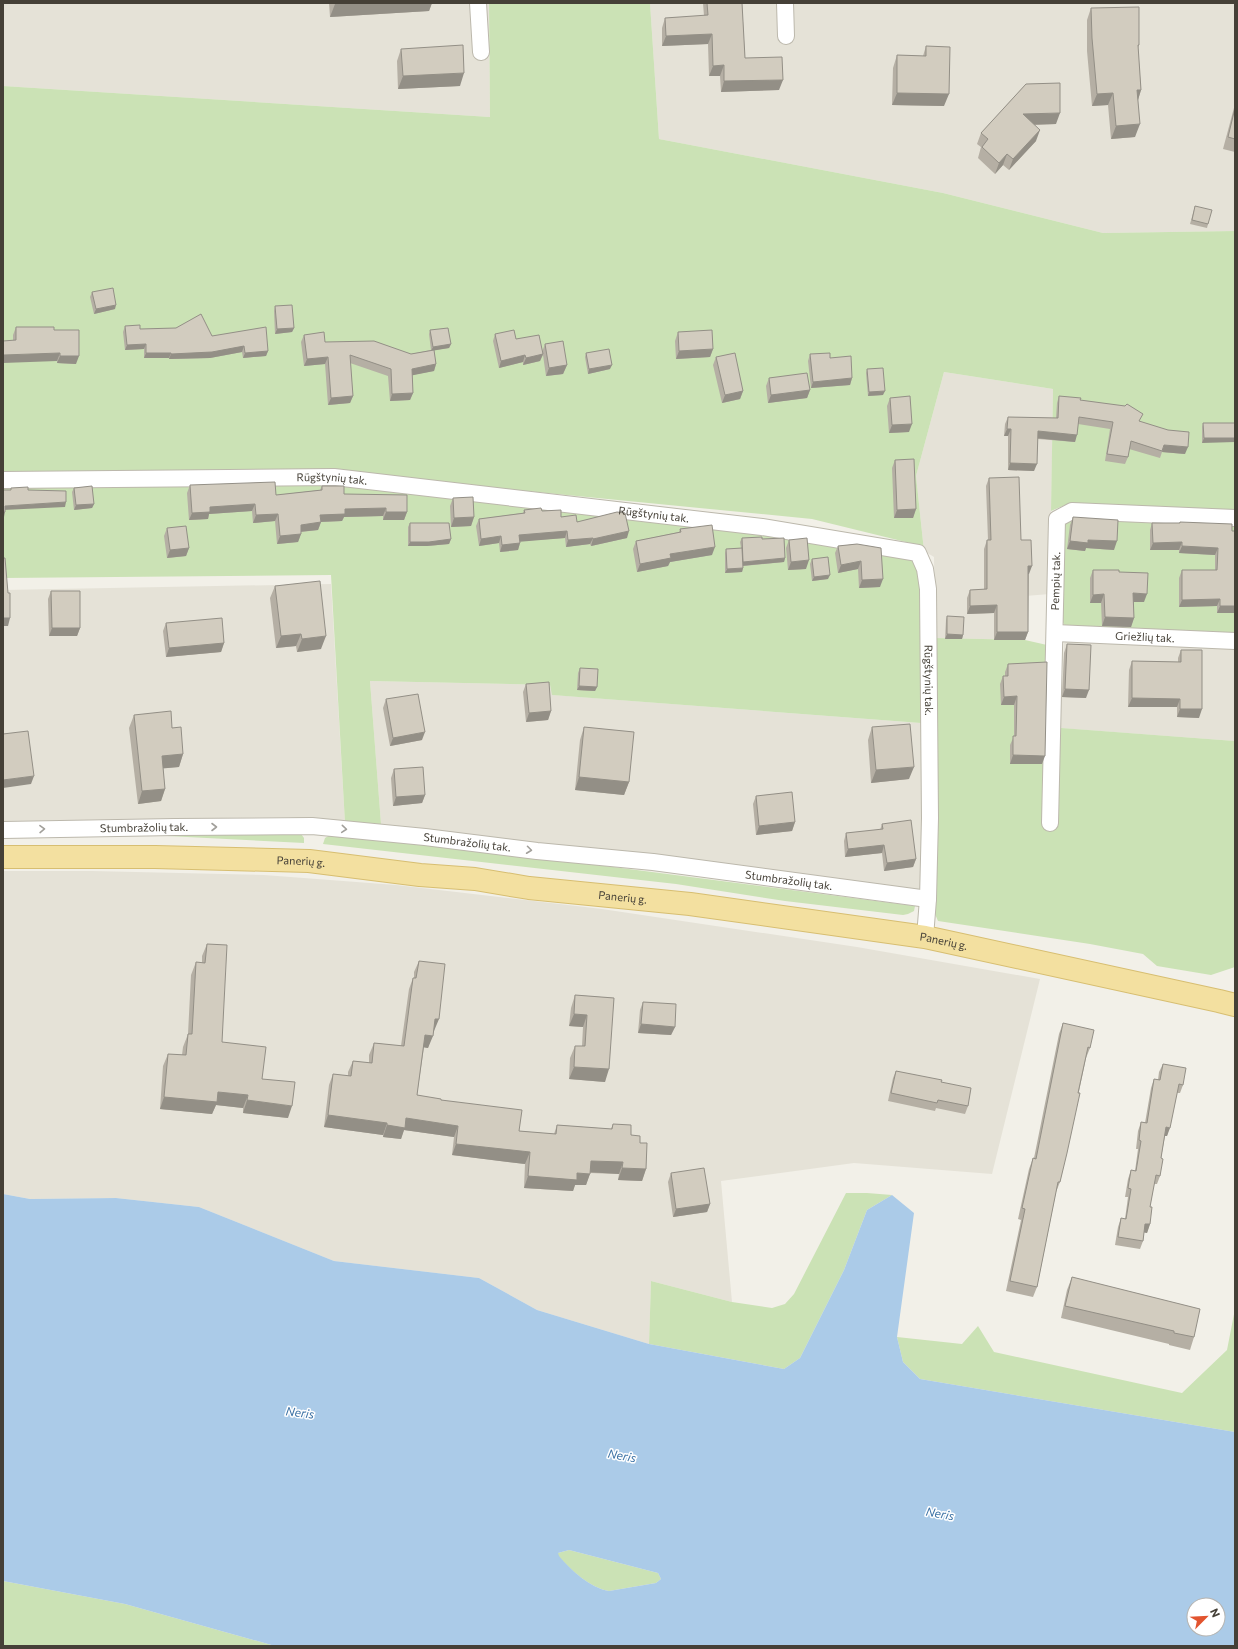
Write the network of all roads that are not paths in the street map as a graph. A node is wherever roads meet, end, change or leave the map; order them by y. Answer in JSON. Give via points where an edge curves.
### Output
{"nodes":[{"id":1,"x":478,"y":3,"type":"edge"},
{"id":2,"x":784,"y":3,"type":"edge"},
{"id":3,"x":786,"y":36,"type":"dead end"},
{"id":4,"x":481,"y":52,"type":"dead end"},
{"id":5,"x":3,"y":480,"type":"edge"},
{"id":6,"x":1235,"y":518,"type":"edge"},
{"id":7,"x":1055,"y":633,"type":"junction"},
{"id":8,"x":1235,"y":641,"type":"edge"},
{"id":9,"x":1050,"y":823,"type":"dead end"},
{"id":10,"x":3,"y":830,"type":"edge"},
{"id":11,"x":3,"y":857,"type":"edge"},
{"id":12,"x":928,"y":899,"type":"junction"},
{"id":13,"x":925,"y":937,"type":"junction"},
{"id":14,"x":1230,"y":1000,"type":"edge"}],
"edges":[{"from":1,"to":4,"type":"street"},
{"from":2,"to":3,"type":"street"},
{"from":5,"to":12,"type":"street","name":"Rūgštynių tak.","via":[[334,476],[762,527],[918,553],[925,569],[928,589]]},
{"from":6,"to":7,"type":"street","name":"Pempių tak.","via":[[1072,511],[1057,520]]},
{"from":7,"to":8,"type":"street","name":"Griežlių tak."},
{"from":7,"to":9,"type":"street","name":"Pempių tak."},
{"from":10,"to":12,"type":"street","name":"Stumbražolių tak.","one_way":true,"via":[[312,826],[652,862]]},
{"from":11,"to":13,"type":"main road","name":"Panerių g.","via":[[170,857],[309,861],[475,879],[529,888],[690,904]]},
{"from":12,"to":13,"type":"street","name":"Rūgštynių tak."},
{"from":13,"to":14,"type":"main road","name":"Panerių g."}]}
